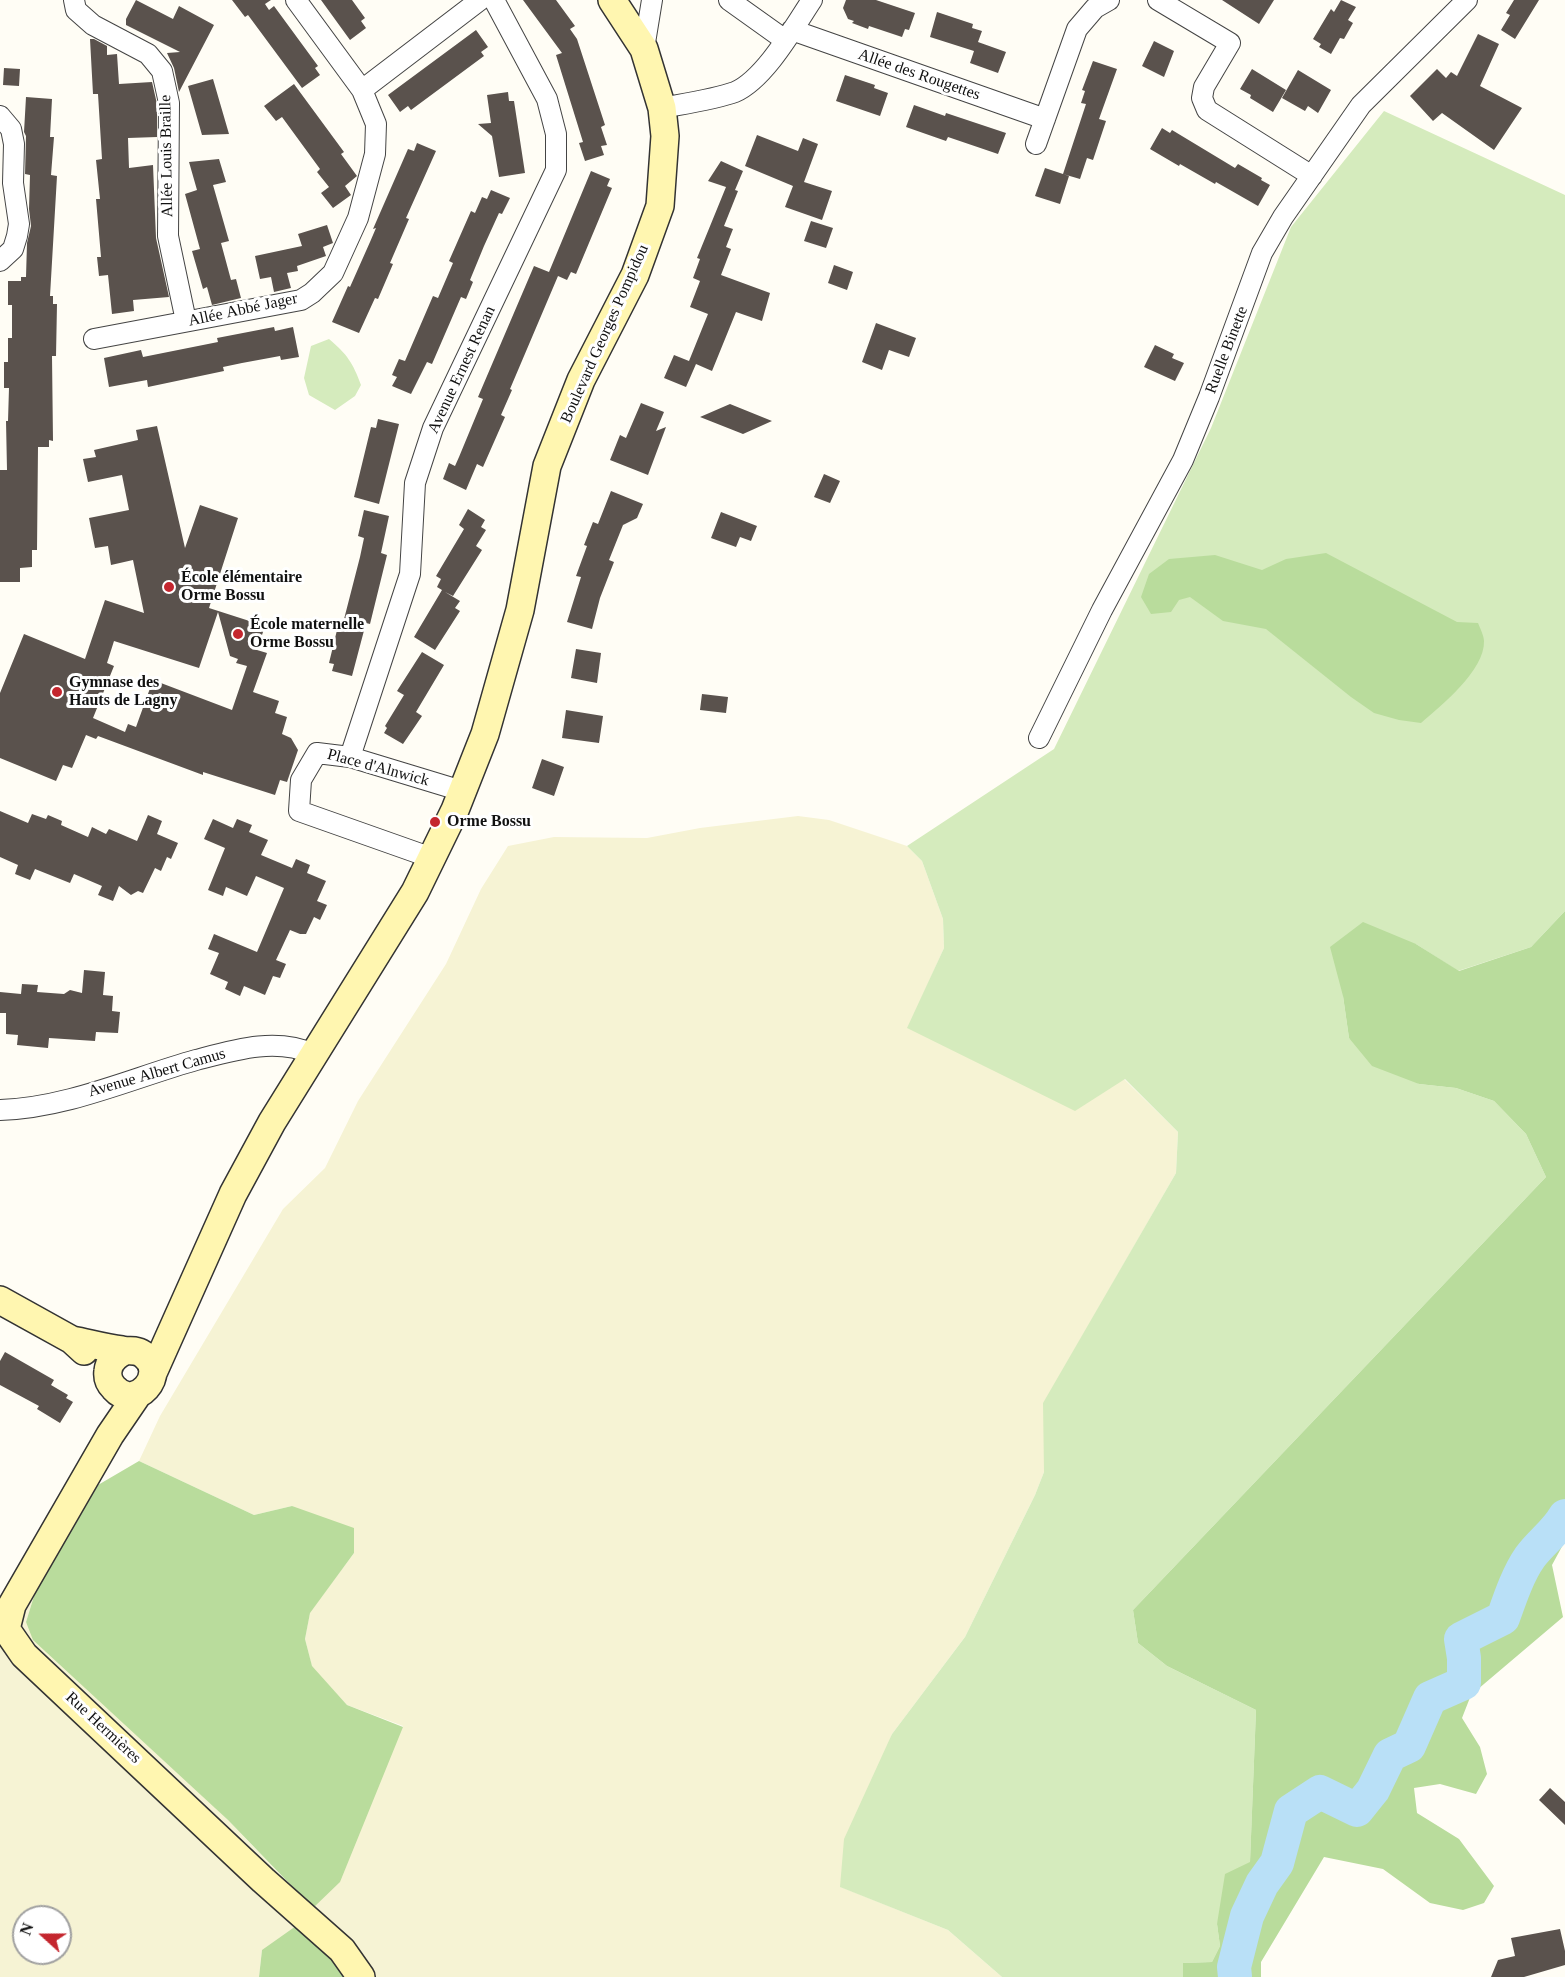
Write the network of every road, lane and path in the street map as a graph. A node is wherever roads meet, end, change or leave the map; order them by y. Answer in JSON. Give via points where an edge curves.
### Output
{"nodes":[{"id":1,"x":296,"y":0,"type":"edge"},
{"id":2,"x":612,"y":0,"type":"edge"},
{"id":3,"x":652,"y":0,"type":"edge"},
{"id":4,"x":729,"y":0,"type":"edge"},
{"id":5,"x":812,"y":0,"type":"edge"},
{"id":6,"x":1109,"y":0,"type":"edge"},
{"id":7,"x":1158,"y":0,"type":"edge"},
{"id":8,"x":1467,"y":0,"type":"edge"},
{"id":9,"x":492,"y":1,"type":"edge"},
{"id":10,"x":75,"y":5,"type":"edge"},
{"id":11,"x":789,"y":35,"type":"junction"},
{"id":12,"x":644,"y":49,"type":"junction"},
{"id":13,"x":362,"y":90,"type":"junction"},
{"id":14,"x":662,"y":108,"type":"junction"},
{"id":15,"x":0,"y":116,"type":"edge"},
{"id":16,"x":1045,"y":119,"type":"junction"},
{"id":17,"x":1036,"y":144,"type":"dead end"},
{"id":18,"x":1312,"y":176,"type":"junction"},
{"id":19,"x":0,"y":261,"type":"edge"},
{"id":20,"x":186,"y":321,"type":"junction"},
{"id":21,"x":94,"y":339,"type":"dead end"},
{"id":22,"x":1039,"y":738,"type":"dead end"},
{"id":23,"x":350,"y":757,"type":"junction"},
{"id":24,"x":459,"y":801,"type":"junction"},
{"id":25,"x":432,"y":858,"type":"junction"},
{"id":26,"x":313,"y":1054,"type":"junction"},
{"id":27,"x":0,"y":1110,"type":"edge"},
{"id":28,"x":0,"y":1300,"type":"edge"},
{"id":29,"x":186,"y":1304,"type":"junction"},
{"id":30,"x":72,"y":1340,"type":"junction"},
{"id":31,"x":131,"y":1351,"type":"junction"},
{"id":32,"x":110,"y":1381,"type":"junction"},
{"id":33,"x":146,"y":1384,"type":"junction"},
{"id":34,"x":110,"y":1435,"type":"junction"},
{"id":35,"x":3,"y":1633,"type":"edge"},
{"id":36,"x":362,"y":1977,"type":"edge"}],
"edges":[{"from":1,"to":13,"type":"street","name":"Allée Abbé Jager"},
{"from":2,"to":12,"type":"main road","name":"Boulevard Georges Pompidou"},
{"from":3,"to":12,"type":"street"},
{"from":4,"to":11,"type":"street","name":"Allée des Rougettes"},
{"from":5,"to":11,"type":"street"},
{"from":6,"to":16,"type":"street","via":[[1095,8],[1077,29]]},
{"from":7,"to":18,"type":"street","via":[[1230,43],[1204,87],[1202,98],[1207,110]]},
{"from":8,"to":18,"type":"street","name":"Ruelle Binette","via":[[1361,105]]},
{"from":9,"to":13,"type":"street"},
{"from":9,"to":23,"type":"street","name":"Avenue Ernest Renan","via":[[547,99],[556,134],[556,170],[433,428],[416,483],[410,574]]},
{"from":10,"to":20,"type":"street","name":"Allée Louis Braille","via":[[93,25],[148,54],[162,71],[170,103],[168,236]]},
{"from":11,"to":14,"type":"street","via":[[758,77],[735,92]]},
{"from":11,"to":16,"type":"street","name":"Allée des Rougettes"},
{"from":12,"to":14,"type":"main road","name":"Boulevard Georges Pompidou"},
{"from":13,"to":20,"type":"street","name":"Allée Abbé Jager","via":[[376,124],[375,154],[358,218],[333,273],[301,300]]},
{"from":14,"to":24,"type":"main road","name":"Boulevard Georges Pompidou","via":[[665,136],[660,206],[635,275],[581,380],[547,466],[520,610],[485,734]]},
{"from":15,"to":19,"type":"street","via":[[12,129],[19,224],[12,249]]},
{"from":16,"to":17,"type":"street"},
{"from":18,"to":22,"type":"street","name":"Ruelle Binette","via":[[1262,253],[1183,460]]},
{"from":20,"to":21,"type":"street","name":"Allée Abbé Jager"},
{"from":23,"to":24,"type":"street","name":"Place d'Alnwick"},
{"from":23,"to":25,"type":"street","name":"Place d'Alnwick","via":[[317,753],[301,780],[299,811]]},
{"from":24,"to":25,"type":"main road","name":"Boulevard Georges Pompidou"},
{"from":25,"to":26,"type":"main road","name":"Boulevard Georges Pompidou","via":[[398,921]]},
{"from":26,"to":27,"type":"street","name":"Avenue Albert Camus","via":[[284,1046],[235,1050],[64,1100]]},
{"from":26,"to":29,"type":"main road","name":"Rue Hermières","via":[[233,1194]]},
{"from":28,"to":30,"type":"main road"},
{"from":29,"to":31,"type":"main road"},
{"from":29,"to":33,"type":"main road","name":"Rue Hermières"},
{"from":30,"to":31,"type":"main road"},
{"from":30,"to":32,"type":"main road"},
{"from":31,"to":32,"type":"main road","via":[[119,1353],[110,1363]]},
{"from":31,"to":33,"type":"main road","via":[[149,1359]]},
{"from":32,"to":33,"type":"main road","via":[[124,1395]]},
{"from":32,"to":34,"type":"main road"},
{"from":33,"to":34,"type":"main road","name":"Rue Hermières"},
{"from":34,"to":35,"type":"main road","name":"Rue Hermières","via":[[12,1605]]},
{"from":35,"to":36,"type":"main road","name":"Rue Hermières","via":[[342,1950]]}]}
